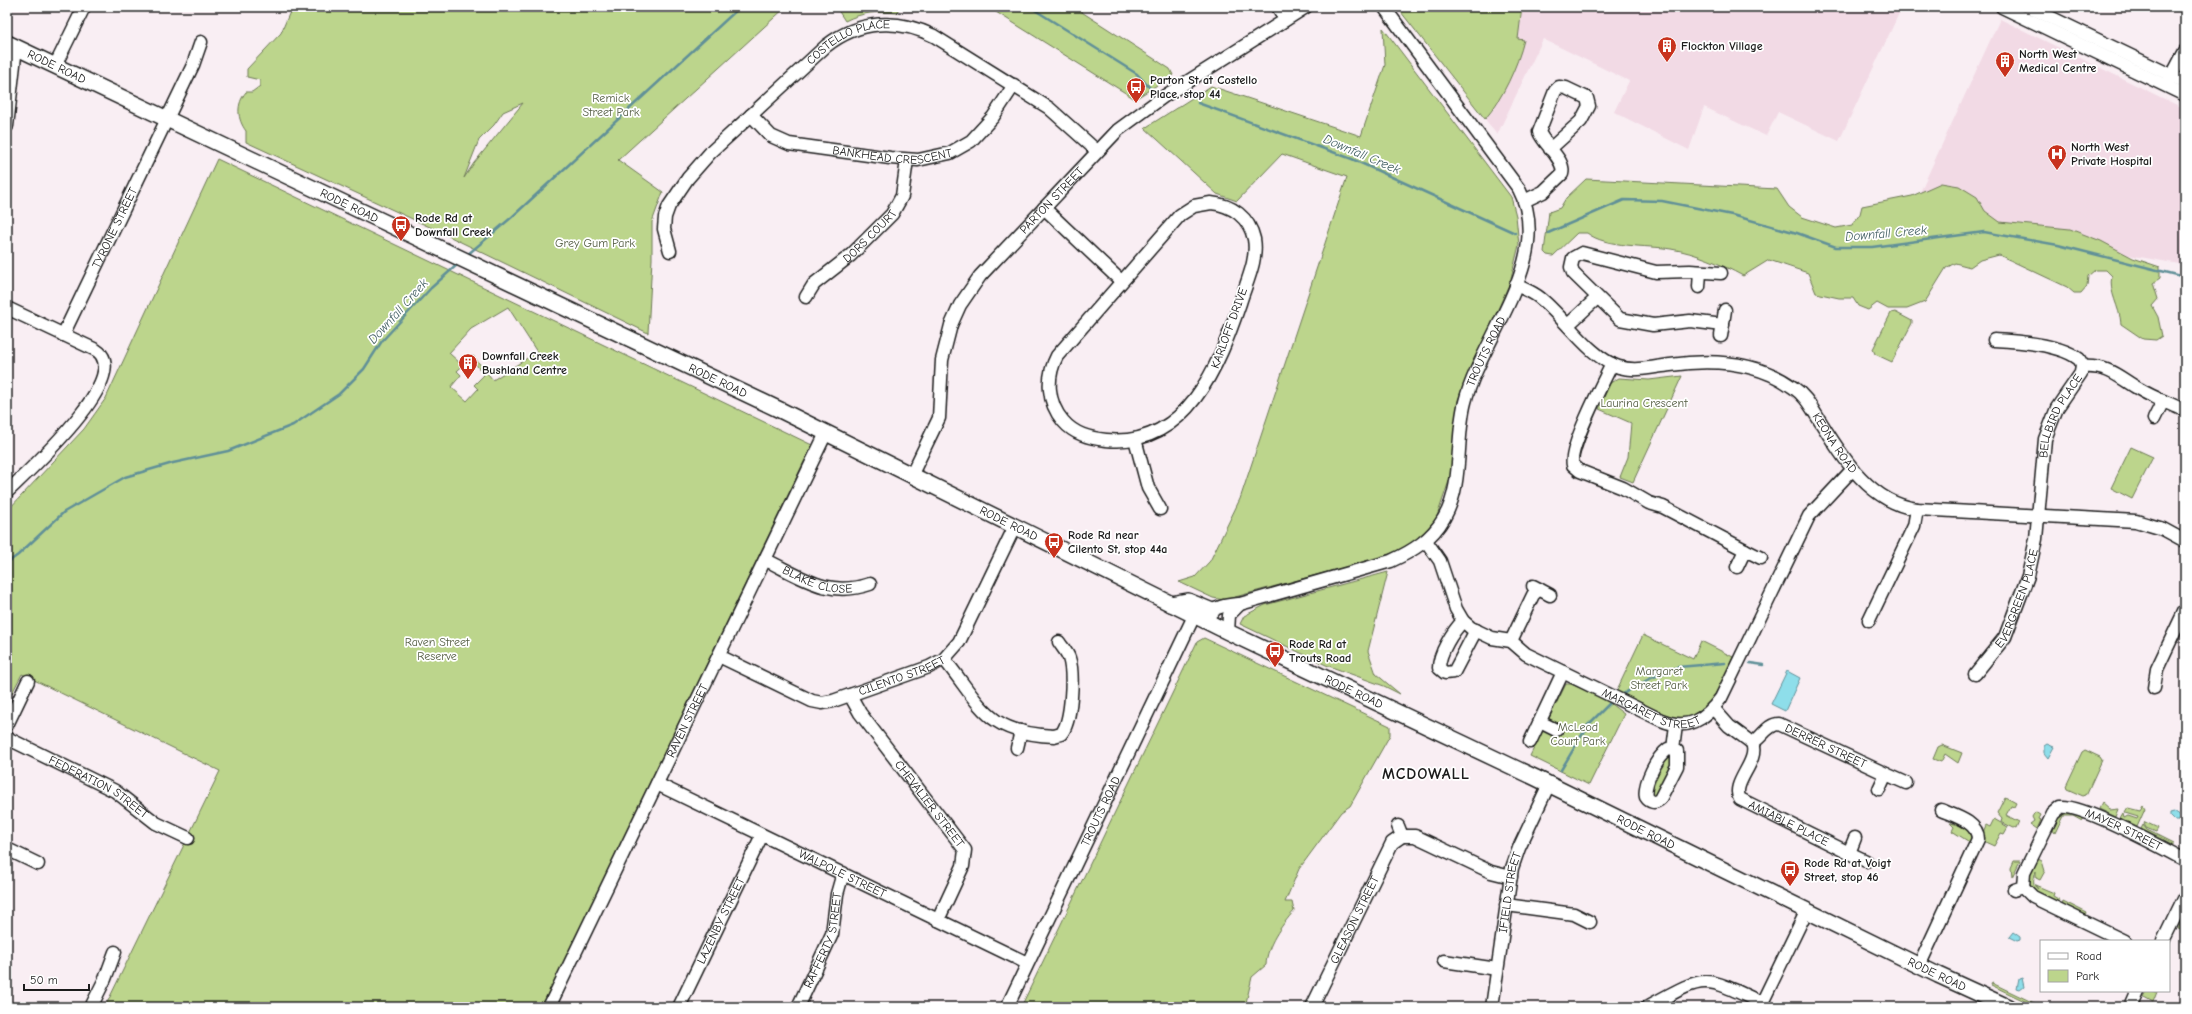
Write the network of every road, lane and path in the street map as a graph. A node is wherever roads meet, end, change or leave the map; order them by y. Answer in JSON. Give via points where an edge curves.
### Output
{"nodes":[{"id":1,"x":84,"y":7,"type":"edge"},
{"id":2,"x":1278,"y":7,"type":"edge"},
{"id":3,"x":1306,"y":7,"type":"edge"},
{"id":4,"x":1384,"y":7,"type":"edge"},
{"id":5,"x":2002,"y":7,"type":"edge"},
{"id":6,"x":2029,"y":7,"type":"edge"},
{"id":7,"x":1285,"y":20,"type":"junction"},
{"id":8,"x":201,"y":42,"type":"dead end"},
{"id":9,"x":11,"y":45,"type":"edge"},
{"id":10,"x":2185,"y":51,"type":"edge"},
{"id":11,"x":55,"y":66,"type":"junction"},
{"id":12,"x":2169,"y":81,"type":"junction"},
{"id":13,"x":2185,"y":82,"type":"edge"},
{"id":14,"x":1014,"y":85,"type":"junction"},
{"id":15,"x":2185,"y":95,"type":"edge"},
{"id":16,"x":751,"y":115,"type":"junction"},
{"id":17,"x":166,"y":120,"type":"junction"},
{"id":18,"x":7,"y":126,"type":"edge"},
{"id":19,"x":1550,"y":149,"type":"junction"},
{"id":20,"x":1097,"y":151,"type":"junction"},
{"id":21,"x":907,"y":160,"type":"junction"},
{"id":22,"x":1524,"y":202,"type":"junction"},
{"id":23,"x":1044,"y":208,"type":"junction"},
{"id":24,"x":670,"y":251,"type":"dead end"},
{"id":25,"x":1700,"y":272,"type":"junction"},
{"id":26,"x":1721,"y":273,"type":"dead end"},
{"id":27,"x":1121,"y":281,"type":"junction"},
{"id":28,"x":1516,"y":285,"type":"junction"},
{"id":29,"x":1699,"y":287,"type":"dead end"},
{"id":30,"x":806,"y":297,"type":"dead end"},
{"id":31,"x":1597,"y":298,"type":"junction"},
{"id":32,"x":7,"y":308,"type":"edge"},
{"id":33,"x":1725,"y":310,"type":"dead end"},
{"id":34,"x":1568,"y":325,"type":"junction"},
{"id":35,"x":63,"y":335,"type":"junction"},
{"id":36,"x":1994,"y":340,"type":"dead end"},
{"id":37,"x":1612,"y":364,"type":"junction"},
{"id":38,"x":2082,"y":367,"type":"junction"},
{"id":39,"x":2163,"y":401,"type":"junction"},
{"id":40,"x":2179,"y":408,"type":"dead end"},
{"id":41,"x":2154,"y":419,"type":"dead end"},
{"id":42,"x":826,"y":434,"type":"junction"},
{"id":43,"x":1135,"y":438,"type":"junction"},
{"id":44,"x":1854,"y":469,"type":"junction"},
{"id":45,"x":911,"y":476,"type":"junction"},
{"id":46,"x":7,"y":492,"type":"edge"},
{"id":47,"x":1917,"y":509,"type":"junction"},
{"id":48,"x":1160,"y":510,"type":"dead end"},
{"id":49,"x":2038,"y":515,"type":"junction"},
{"id":50,"x":1015,"y":526,"type":"junction"},
{"id":51,"x":1426,"y":541,"type":"junction"},
{"id":52,"x":2185,"y":541,"type":"edge"},
{"id":53,"x":1745,"y":550,"type":"junction"},
{"id":54,"x":1761,"y":558,"type":"dead end"},
{"id":55,"x":766,"y":560,"type":"junction"},
{"id":56,"x":1737,"y":567,"type":"dead end"},
{"id":57,"x":870,"y":584,"type":"dead end"},
{"id":58,"x":1550,"y":595,"type":"dead end"},
{"id":59,"x":1240,"y":604,"type":"junction"},
{"id":60,"x":2185,"y":610,"type":"edge"},
{"id":61,"x":1203,"y":615,"type":"junction"},
{"id":62,"x":1869,"y":620,"type":"dead end"},
{"id":63,"x":1463,"y":621,"type":"junction"},
{"id":64,"x":1476,"y":630,"type":"junction"},
{"id":65,"x":1228,"y":632,"type":"junction"},
{"id":66,"x":1512,"y":641,"type":"junction"},
{"id":67,"x":1059,"y":642,"type":"dead end"},
{"id":68,"x":719,"y":656,"type":"junction"},
{"id":69,"x":944,"y":659,"type":"junction"},
{"id":70,"x":1563,"y":672,"type":"junction"},
{"id":71,"x":1975,"y":674,"type":"dead end"},
{"id":72,"x":28,"y":681,"type":"dead end"},
{"id":73,"x":2154,"y":688,"type":"dead end"},
{"id":74,"x":850,"y":695,"type":"junction"},
{"id":75,"x":11,"y":707,"type":"edge"},
{"id":76,"x":1713,"y":708,"type":"junction"},
{"id":77,"x":1540,"y":722,"type":"junction"},
{"id":78,"x":7,"y":725,"type":"edge"},
{"id":79,"x":1676,"y":725,"type":"junction"},
{"id":80,"x":1556,"y":730,"type":"dead end"},
{"id":81,"x":1021,"y":731,"type":"junction"},
{"id":82,"x":7,"y":738,"type":"edge"},
{"id":83,"x":1530,"y":742,"type":"dead end"},
{"id":84,"x":1752,"y":743,"type":"junction"},
{"id":85,"x":1017,"y":748,"type":"dead end"},
{"id":86,"x":1673,"y":749,"type":"dead end"},
{"id":87,"x":1886,"y":774,"type":"junction"},
{"id":88,"x":1906,"y":783,"type":"dead end"},
{"id":89,"x":657,"y":784,"type":"junction"},
{"id":90,"x":1549,"y":784,"type":"junction"},
{"id":91,"x":1879,"y":789,"type":"dead end"},
{"id":92,"x":1941,"y":810,"type":"dead end"},
{"id":93,"x":762,"y":835,"type":"junction"},
{"id":94,"x":188,"y":838,"type":"dead end"},
{"id":95,"x":1855,"y":838,"type":"dead end"},
{"id":96,"x":7,"y":849,"type":"edge"},
{"id":97,"x":1848,"y":853,"type":"junction"},
{"id":98,"x":2185,"y":860,"type":"edge"},
{"id":99,"x":1866,"y":861,"type":"dead end"},
{"id":100,"x":38,"y":864,"type":"dead end"},
{"id":101,"x":843,"y":873,"type":"junction"},
{"id":102,"x":1511,"y":877,"type":"junction"},
{"id":103,"x":2185,"y":896,"type":"edge"},
{"id":104,"x":1506,"y":905,"type":"junction"},
{"id":105,"x":1807,"y":910,"type":"junction"},
{"id":106,"x":938,"y":920,"type":"junction"},
{"id":107,"x":1590,"y":922,"type":"dead end"},
{"id":108,"x":2122,"y":940,"type":"edge"},
{"id":109,"x":2163,"y":940,"type":"edge"},
{"id":110,"x":115,"y":952,"type":"dead end"},
{"id":111,"x":1444,"y":961,"type":"dead end"},
{"id":112,"x":1027,"y":963,"type":"junction"},
{"id":113,"x":1919,"y":966,"type":"junction"},
{"id":114,"x":1497,"y":969,"type":"junction"},
{"id":115,"x":2138,"y":992,"type":"edge"},
{"id":116,"x":1761,"y":1005,"type":"edge"},
{"id":117,"x":681,"y":1006,"type":"edge"},
{"id":118,"x":91,"y":1007,"type":"edge"},
{"id":119,"x":549,"y":1007,"type":"edge"},
{"id":120,"x":798,"y":1007,"type":"edge"},
{"id":121,"x":1006,"y":1007,"type":"edge"},
{"id":122,"x":1312,"y":1007,"type":"edge"},
{"id":123,"x":1492,"y":1007,"type":"edge"},
{"id":124,"x":1647,"y":1007,"type":"edge"},
{"id":125,"x":2008,"y":1007,"type":"edge"},
{"id":126,"x":2131,"y":1007,"type":"edge"}],
"edges":[{"from":1,"to":11,"type":"street"},
{"from":2,"to":7,"type":"street"},
{"from":3,"to":7,"type":"street","name":"PARTON STREET"},
{"from":4,"to":22,"type":"street","name":"TROUTS ROAD","via":[[1515,183]]},
{"from":5,"to":12,"type":"street"},
{"from":6,"to":12,"type":"street"},
{"from":7,"to":20,"type":"street","name":"PARTON STREET","via":[[1144,110],[1118,130]]},
{"from":8,"to":17,"type":"street","name":"TYRONE STREET","via":[[193,65]]},
{"from":9,"to":11,"type":"main road","name":"RODE ROAD"},
{"from":9,"to":18,"type":"street"},
{"from":10,"to":12,"type":"street"},
{"from":11,"to":17,"type":"main road","name":"RODE ROAD"},
{"from":12,"to":13,"type":"street"},
{"from":12,"to":15,"type":"street"},
{"from":14,"to":16,"type":"street","name":"COSTELLO PLACE","via":[[923,30],[899,24],[878,24],[857,28],[837,37]]},
{"from":14,"to":20,"type":"street","name":"COSTELLO PLACE","via":[[1054,112]]},
{"from":14,"to":21,"type":"street","name":"BANKHEAD CRESCENT","via":[[990,122],[971,141],[939,156]]},
{"from":16,"to":21,"type":"street","name":"BANKHEAD CRESCENT","via":[[771,136],[789,144]]},
{"from":16,"to":24,"type":"street","name":"COSTELLO PLACE","via":[[698,165],[669,206],[664,222]]},
{"from":17,"to":35,"type":"street","name":"TYRONE STREET"},
{"from":17,"to":42,"type":"main road","name":"RODE ROAD"},
{"from":19,"to":19,"type":"street","via":[[1539,130],[1556,89],[1564,87],[1587,98],[1590,106],[1581,121]]},
{"from":19,"to":22,"type":"street","via":[[1562,166],[1562,174],[1543,192]]},
{"from":20,"to":23,"type":"street","name":"PARTON STREET"},
{"from":21,"to":30,"type":"street","name":"DORS COURT","via":[[902,196],[896,208],[859,248],[814,284]]},
{"from":22,"to":28,"type":"street","name":"TROUTS ROAD","via":[[1529,223],[1529,240]]},
{"from":23,"to":27,"type":"street"},
{"from":23,"to":45,"type":"street","name":"PARTON STREET","via":[[980,276],[955,315],[942,360],[939,418]]},
{"from":25,"to":26,"type":"street"},
{"from":25,"to":29,"type":"street"},
{"from":25,"to":31,"type":"street","via":[[1656,272],[1590,254],[1578,254],[1572,261],[1571,270]]},
{"from":27,"to":43,"type":"street","name":"KARLOFF DRIVE","via":[[1058,356],[1051,370],[1049,386],[1055,410],[1073,430],[1096,439]]},
{"from":27,"to":43,"type":"street","name":"KARLOFF DRIVE","via":[[1173,222],[1194,206],[1211,203],[1224,205],[1243,217],[1251,230],[1255,246],[1253,262],[1226,345],[1213,372],[1197,397],[1177,417],[1158,430]]},
{"from":28,"to":34,"type":"street","name":"KEONA ROAD","via":[[1539,297]]},
{"from":28,"to":51,"type":"street","name":"TROUTS ROAD","via":[[1467,394],[1462,415],[1452,500],[1439,526]]},
{"from":31,"to":33,"type":"street","via":[[1616,316],[1626,321],[1653,325],[1690,321],[1722,330]]},
{"from":31,"to":34,"type":"street"},
{"from":32,"to":35,"type":"street"},
{"from":34,"to":37,"type":"street","name":"KEONA ROAD","via":[[1595,352]]},
{"from":35,"to":46,"type":"street","via":[[96,350],[105,360],[105,370],[87,408]]},
{"from":36,"to":38,"type":"street","name":"BELLBIRD PLACE","via":[[2031,343],[2068,353],[2079,359]]},
{"from":37,"to":44,"type":"street","name":"KEONA ROAD","via":[[1640,369],[1695,361],[1714,362],[1736,364],[1767,373],[1790,385],[1805,398]]},
{"from":37,"to":53,"type":"street","via":[[1584,423],[1572,458],[1573,465],[1580,471],[1663,507]]},
{"from":38,"to":39,"type":"street","via":[[2106,369]]},
{"from":38,"to":49,"type":"street","name":"BELLBIRD PLACE","via":[[2080,376],[2057,408],[2045,439]]},
{"from":39,"to":40,"type":"street"},
{"from":39,"to":41,"type":"street"},
{"from":42,"to":45,"type":"main road","name":"RODE ROAD"},
{"from":42,"to":55,"type":"street","name":"RAVEN STREET"},
{"from":43,"to":48,"type":"street","via":[[1148,488]]},
{"from":44,"to":47,"type":"street","name":"KEONA ROAD","via":[[1879,495],[1901,506]]},
{"from":44,"to":76,"type":"street","name":"MARGARET STREET","via":[[1809,516],[1725,691]]},
{"from":45,"to":50,"type":"main road","name":"RODE ROAD"},
{"from":47,"to":49,"type":"street","name":"KEONA ROAD"},
{"from":47,"to":62,"type":"street","via":[[1914,526]]},
{"from":49,"to":52,"type":"street","name":"KEONA ROAD","via":[[2144,522]]},
{"from":49,"to":71,"type":"street","name":"EVERGREEN PLACE","via":[[2031,566],[2012,621],[2001,642]]},
{"from":50,"to":61,"type":"main road","name":"RODE ROAD","via":[[1171,604],[1188,601]]},
{"from":50,"to":69,"type":"street","name":"CILENTO STREET","via":[[959,642]]},
{"from":51,"to":59,"type":"street","name":"TROUTS ROAD","via":[[1391,561]]},
{"from":51,"to":63,"type":"street","via":[[1440,561],[1456,609]]},
{"from":53,"to":54,"type":"street"},
{"from":53,"to":56,"type":"street"},
{"from":55,"to":57,"type":"street","name":"BLAKE CLOSE","via":[[830,589],[846,590]]},
{"from":55,"to":68,"type":"street","name":"RAVEN STREET"},
{"from":58,"to":66,"type":"street","via":[[1536,588]]},
{"from":59,"to":61,"type":"street","name":"TROUTS ROAD","via":[[1228,605]]},
{"from":59,"to":65,"type":"street","via":[[1230,615]]},
{"from":60,"to":73,"type":"street","via":[[2158,668]]},
{"from":61,"to":65,"type":"main road","name":"RODE ROAD"},
{"from":61,"to":112,"type":"street","name":"TROUTS ROAD"},
{"from":63,"to":64,"type":"street"},
{"from":63,"to":64,"type":"street","via":[[1454,632],[1440,660],[1439,668],[1444,673],[1454,672]]},
{"from":64,"to":66,"type":"street","via":[[1495,640]]},
{"from":65,"to":90,"type":"main road","name":"RODE ROAD"},
{"from":66,"to":70,"type":"street","name":"MARGARET STREET","via":[[1521,651]]},
{"from":67,"to":81,"type":"street","via":[[1069,658],[1071,667],[1071,690],[1065,728],[1061,734],[1054,736]]},
{"from":68,"to":74,"type":"street","name":"CILENTO STREET","via":[[812,701],[828,702]]},
{"from":68,"to":89,"type":"street","name":"RAVEN STREET"},
{"from":69,"to":74,"type":"street","name":"CILENTO STREET","via":[[929,667]]},
{"from":69,"to":81,"type":"street","via":[[991,718],[1005,727]]},
{"from":70,"to":77,"type":"street"},
{"from":70,"to":79,"type":"street","name":"MARGARET STREET"},
{"from":72,"to":75,"type":"street"},
{"from":74,"to":106,"type":"street","name":"CHEVALIER STREET","via":[[860,713],[966,850],[963,866]]},
{"from":75,"to":78,"type":"street"},
{"from":76,"to":79,"type":"street","name":"MARGARET STREET","via":[[1693,722]]},
{"from":76,"to":84,"type":"street","via":[[1729,726]]},
{"from":77,"to":80,"type":"street"},
{"from":77,"to":83,"type":"street"},
{"from":79,"to":86,"type":"street"},
{"from":81,"to":85,"type":"street"},
{"from":82,"to":94,"type":"street","name":"FEDERATION STREET","via":[[115,791],[156,823]]},
{"from":84,"to":87,"type":"street","name":"DERRER STREET","via":[[1762,737],[1770,726],[1783,724]]},
{"from":84,"to":97,"type":"street","name":"AMIABLE PLACE","via":[[1753,755],[1739,788],[1740,799]]},
{"from":87,"to":88,"type":"street","name":"DERRER STREET"},
{"from":87,"to":91,"type":"street"},
{"from":89,"to":93,"type":"street","name":"WALPOLE STREET"},
{"from":89,"to":119,"type":"street","name":"RAVEN STREET"},
{"from":90,"to":102,"type":"street","name":"IFIELD STREET","via":[[1519,848]]},
{"from":90,"to":105,"type":"main road","name":"RODE ROAD"},
{"from":92,"to":113,"type":"street","via":[[1973,826],[1978,839]]},
{"from":93,"to":101,"type":"street","name":"WALPOLE STREET"},
{"from":93,"to":117,"type":"street","name":"LAZENBY STREET"},
{"from":95,"to":97,"type":"street"},
{"from":96,"to":100,"type":"street"},
{"from":97,"to":99,"type":"street","name":"AMIABLE PLACE"},
{"from":98,"to":108,"type":"street","name":"MAYER STREET","via":[[2070,807],[2061,807],[2053,814],[2019,888]]},
{"from":101,"to":106,"type":"street","name":"WALPOLE STREET"},
{"from":101,"to":120,"type":"street","name":"RAFFERTY STREET","via":[[837,894],[832,934]]},
{"from":102,"to":104,"type":"street","name":"IFIELD STREET"},
{"from":102,"to":122,"type":"street","name":"GLEASON STREET","via":[[1491,872],[1400,831]]},
{"from":103,"to":109,"type":"street"},
{"from":104,"to":107,"type":"street","via":[[1574,914]]},
{"from":104,"to":114,"type":"street","name":"IFIELD STREET"},
{"from":105,"to":113,"type":"main road","name":"RODE ROAD"},
{"from":105,"to":116,"type":"street"},
{"from":106,"to":112,"type":"street","name":"WALPOLE STREET"},
{"from":110,"to":118,"type":"street"},
{"from":111,"to":114,"type":"street"},
{"from":112,"to":121,"type":"street","name":"TROUTS ROAD"},
{"from":113,"to":125,"type":"main road","name":"RODE ROAD"},
{"from":114,"to":123,"type":"street","name":"IFIELD STREET"},
{"from":115,"to":126,"type":"street"},
{"from":116,"to":124,"type":"street","via":[[1718,983],[1706,981],[1686,986]]}]}
